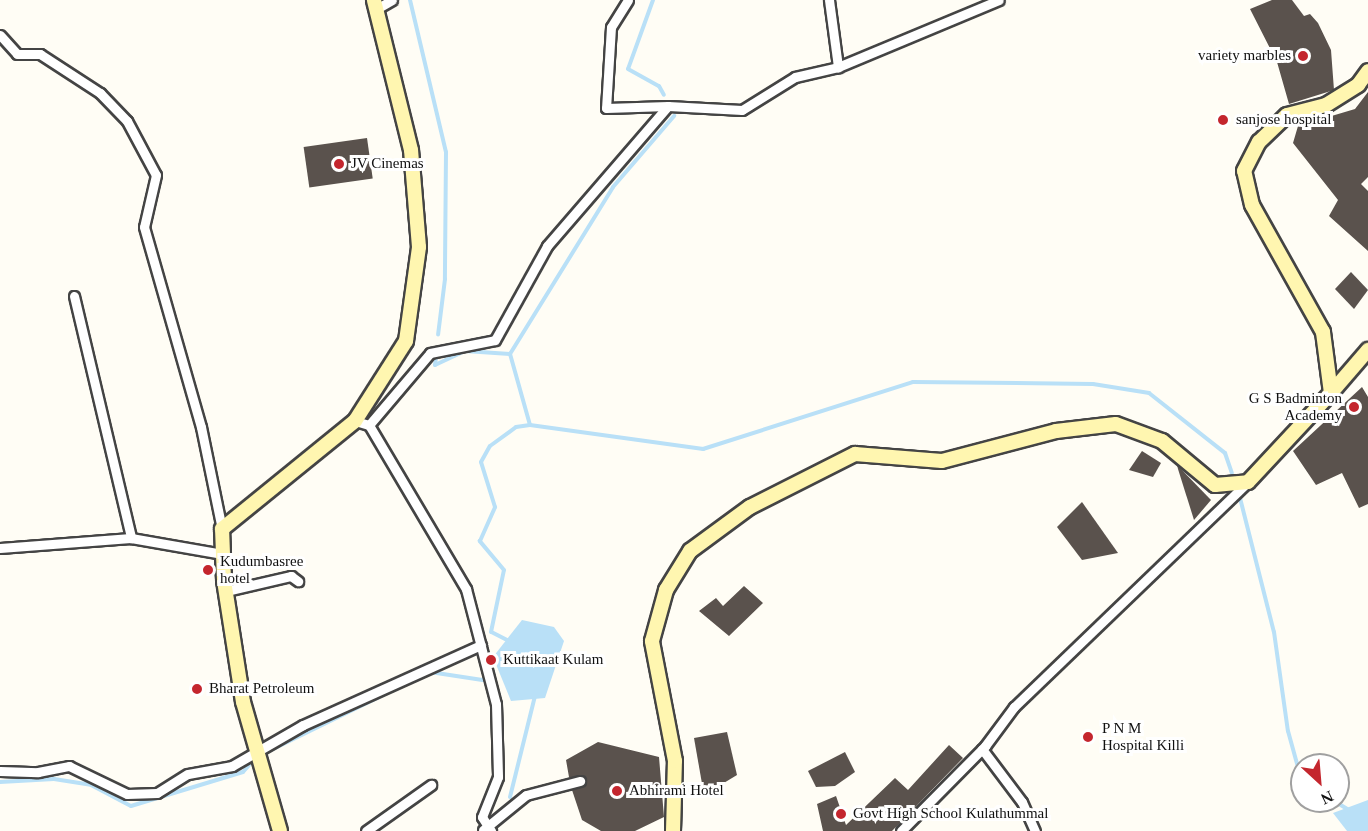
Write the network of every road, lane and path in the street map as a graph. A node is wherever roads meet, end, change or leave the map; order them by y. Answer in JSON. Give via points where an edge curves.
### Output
{"nodes":[{"id":1,"x":392,"y":0,"type":"edge"},
{"id":2,"x":628,"y":0,"type":"edge"},
{"id":3,"x":829,"y":0,"type":"edge"},
{"id":4,"x":999,"y":0,"type":"edge"},
{"id":5,"x":376,"y":4,"type":"edge"},
{"id":6,"x":0,"y":36,"type":"edge"},
{"id":7,"x":838,"y":67,"type":"junction"},
{"id":8,"x":1368,"y":71,"type":"edge"},
{"id":9,"x":668,"y":106,"type":"junction"},
{"id":10,"x":74,"y":296,"type":"dead end"},
{"id":11,"x":1368,"y":350,"type":"edge"},
{"id":12,"x":1331,"y":393,"type":"junction"},
{"id":13,"x":355,"y":421,"type":"junction"},
{"id":14,"x":369,"y":425,"type":"junction"},
{"id":15,"x":1248,"y":482,"type":"junction"},
{"id":16,"x":222,"y":529,"type":"junction"},
{"id":17,"x":131,"y":538,"type":"junction"},
{"id":18,"x":0,"y":548,"type":"edge"},
{"id":19,"x":223,"y":555,"type":"junction"},
{"id":20,"x":298,"y":581,"type":"dead end"},
{"id":21,"x":226,"y":591,"type":"junction"},
{"id":22,"x":481,"y":645,"type":"junction"},
{"id":23,"x":982,"y":749,"type":"junction"},
{"id":24,"x":256,"y":752,"type":"junction"},
{"id":25,"x":0,"y":771,"type":"edge"},
{"id":26,"x":580,"y":781,"type":"dead end"},
{"id":27,"x":431,"y":785,"type":"dead end"},
{"id":28,"x":486,"y":830,"type":"edge"},
{"id":29,"x":280,"y":831,"type":"edge"},
{"id":30,"x":366,"y":831,"type":"edge"},
{"id":31,"x":673,"y":831,"type":"edge"},
{"id":32,"x":901,"y":831,"type":"edge"},
{"id":33,"x":1035,"y":831,"type":"edge"}],
"edges":[{"from":1,"to":5,"type":"street"},
{"from":2,"to":9,"type":"street","via":[[611,27],[606,108]]},
{"from":3,"to":7,"type":"street"},
{"from":4,"to":7,"type":"street"},
{"from":5,"to":13,"type":"main road","via":[[411,150],[419,247],[406,341]]},
{"from":6,"to":16,"type":"street","via":[[17,54],[40,54],[100,93],[127,121],[152,165],[156,175],[144,227],[201,427]]},
{"from":7,"to":9,"type":"street","via":[[795,77],[742,110]]},
{"from":8,"to":12,"type":"main road","via":[[1358,85],[1326,105],[1287,115],[1260,142],[1244,171],[1252,205],[1323,332]]},
{"from":9,"to":14,"type":"street","via":[[547,246],[495,340],[430,353]]},
{"from":10,"to":17,"type":"street"},
{"from":11,"to":12,"type":"main road"},
{"from":12,"to":15,"type":"main road"},
{"from":13,"to":14,"type":"street"},
{"from":13,"to":16,"type":"main road"},
{"from":14,"to":22,"type":"street","via":[[466,589]]},
{"from":15,"to":23,"type":"street","via":[[1092,638],[1014,707]]},
{"from":15,"to":31,"type":"main road","via":[[1215,485],[1162,441],[1116,424],[1056,431],[942,461],[855,454],[750,507],[690,551],[666,590],[652,641],[675,761]]},
{"from":16,"to":19,"type":"main road"},
{"from":17,"to":18,"type":"street"},
{"from":17,"to":19,"type":"street"},
{"from":19,"to":21,"type":"main road"},
{"from":20,"to":21,"type":"street","via":[[291,576]]},
{"from":21,"to":24,"type":"main road"},
{"from":22,"to":24,"type":"street"},
{"from":22,"to":28,"type":"street","via":[[496,704],[500,753],[498,777],[484,803]]},
{"from":23,"to":32,"type":"street"},
{"from":23,"to":33,"type":"street","via":[[1022,802]]},
{"from":24,"to":25,"type":"street","via":[[219,771],[188,774],[157,794],[127,794],[69,766],[38,772]]},
{"from":24,"to":29,"type":"main road"},
{"from":26,"to":28,"type":"street","via":[[526,795]]},
{"from":27,"to":30,"type":"street"}]}
